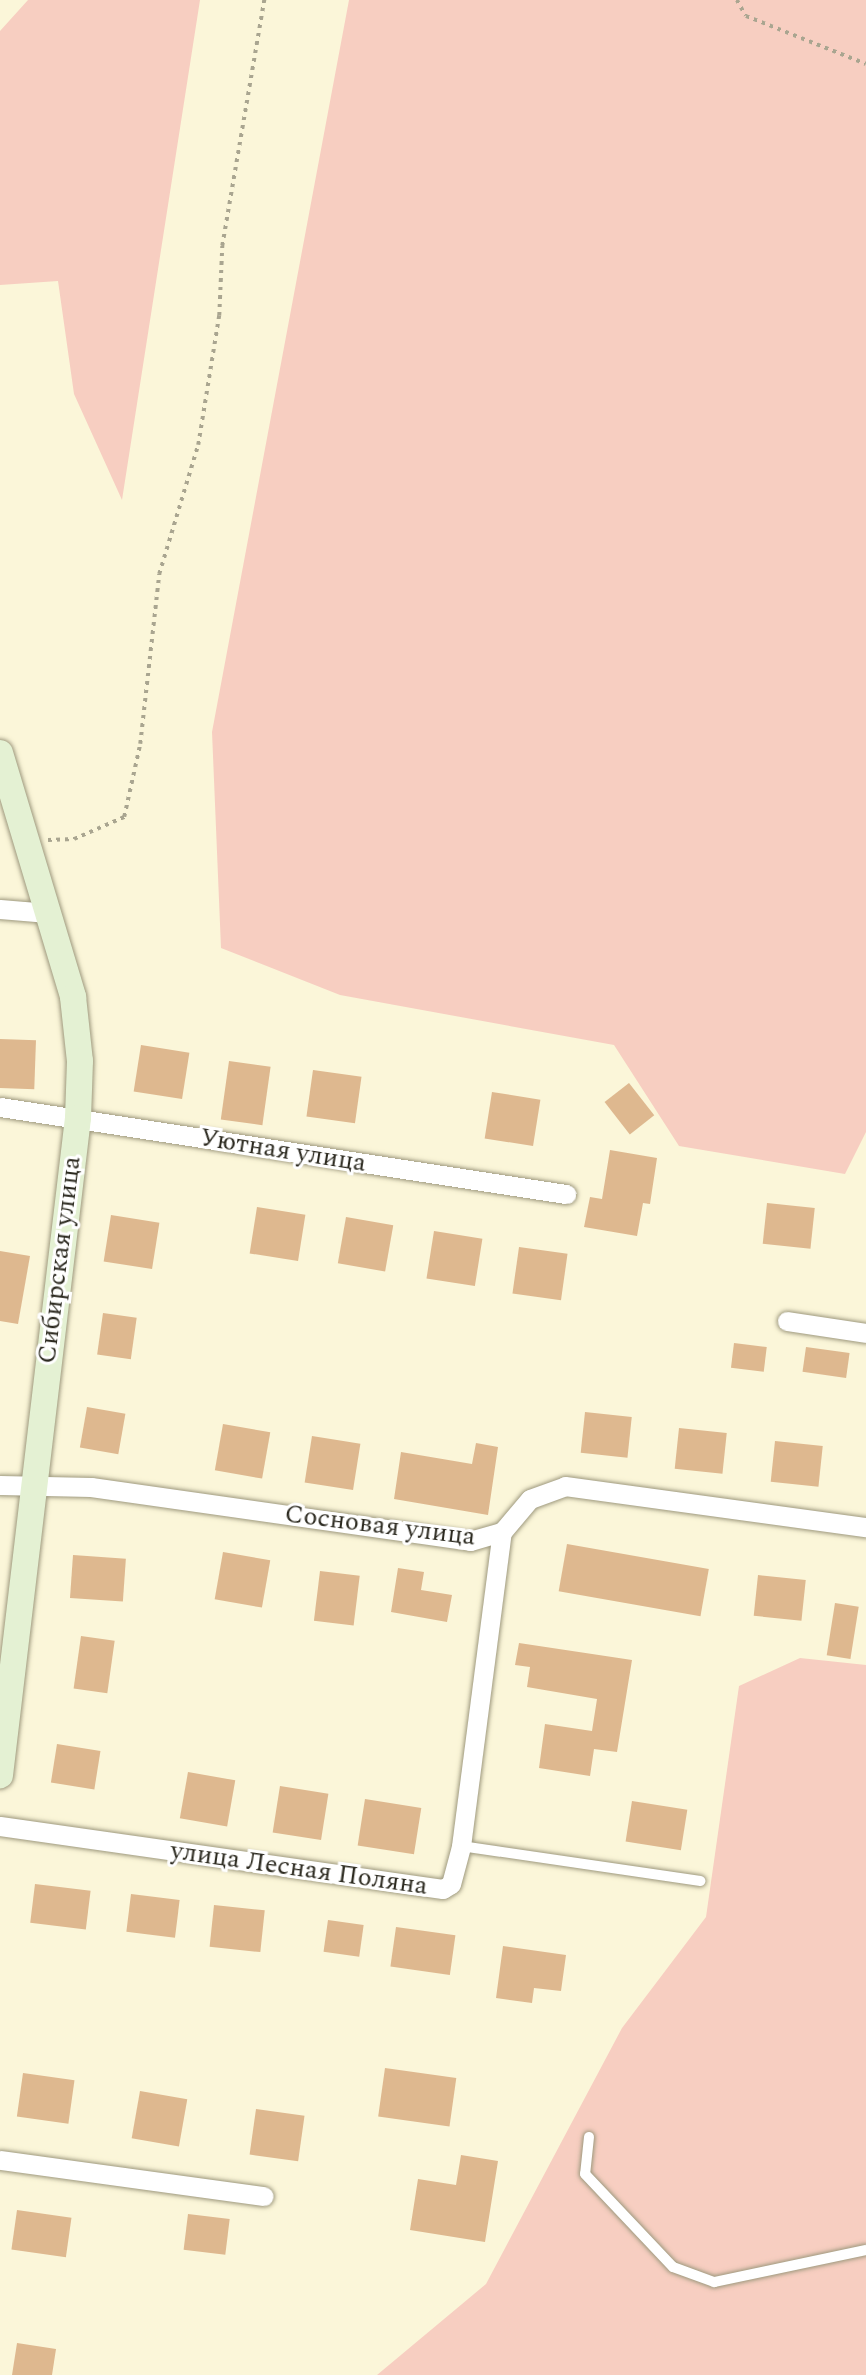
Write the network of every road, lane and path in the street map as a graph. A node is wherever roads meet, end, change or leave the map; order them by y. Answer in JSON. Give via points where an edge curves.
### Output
{"nodes":[{"id":1,"x":264,"y":0,"type":"edge"},
{"id":2,"x":737,"y":0,"type":"edge"},
{"id":3,"x":866,"y":64,"type":"edge"},
{"id":4,"x":0,"y":753,"type":"edge"},
{"id":5,"x":26,"y":841,"type":"junction"},
{"id":6,"x":0,"y":909,"type":"edge"},
{"id":7,"x":48,"y":913,"type":"junction"},
{"id":8,"x":0,"y":1107,"type":"edge"},
{"id":9,"x":78,"y":1118,"type":"junction"},
{"id":10,"x":566,"y":1194,"type":"dead end"},
{"id":11,"x":787,"y":1321,"type":"dead end"},
{"id":12,"x":866,"y":1333,"type":"edge"},
{"id":13,"x":0,"y":1485,"type":"edge"},
{"id":14,"x":32,"y":1486,"type":"junction"},
{"id":15,"x":866,"y":1527,"type":"edge"},
{"id":16,"x":502,"y":1532,"type":"junction"},
{"id":17,"x":0,"y":1775,"type":"edge"},
{"id":18,"x":0,"y":1826,"type":"edge"},
{"id":19,"x":461,"y":1846,"type":"junction"},
{"id":20,"x":699,"y":1881,"type":"dead end"},
{"id":21,"x":589,"y":2137,"type":"dead end"},
{"id":22,"x":0,"y":2161,"type":"edge"},
{"id":23,"x":264,"y":2196,"type":"dead end"},
{"id":24,"x":866,"y":2250,"type":"edge"}],
"edges":[{"from":1,"to":5,"type":"path","via":[[222,246],[219,316],[198,445],[159,574],[140,744],[124,817],[74,839]]},
{"from":2,"to":3,"type":"path","via":[[746,16]]},
{"from":4,"to":5,"type":"street","name":"Сибирская улица"},
{"from":5,"to":7,"type":"street","name":"Сибирская улица"},
{"from":6,"to":7,"type":"street"},
{"from":7,"to":9,"type":"street","name":"Сибирская улица","via":[[72,997],[80,1062]]},
{"from":8,"to":9,"type":"street","name":"Уютная улица"},
{"from":9,"to":10,"type":"street","name":"Уютная улица"},
{"from":9,"to":14,"type":"street","name":"Сибирская улица"},
{"from":11,"to":12,"type":"street"},
{"from":13,"to":14,"type":"street","name":"Сосновая улица"},
{"from":14,"to":16,"type":"street","name":"Сосновая улица","via":[[91,1487],[470,1541]]},
{"from":14,"to":17,"type":"street","name":"Сибирская улица"},
{"from":15,"to":16,"type":"street","name":"Сосновая улица","via":[[565,1486],[530,1499]]},
{"from":16,"to":19,"type":"street","name":"улица Лесная Поляна"},
{"from":18,"to":19,"type":"street","name":"улица Лесная Поляна","via":[[443,1889],[455,1876]]},
{"from":19,"to":20,"type":"lane"},
{"from":21,"to":24,"type":"lane","via":[[585,2174],[673,2267],[714,2282]]},
{"from":22,"to":23,"type":"street"}]}
